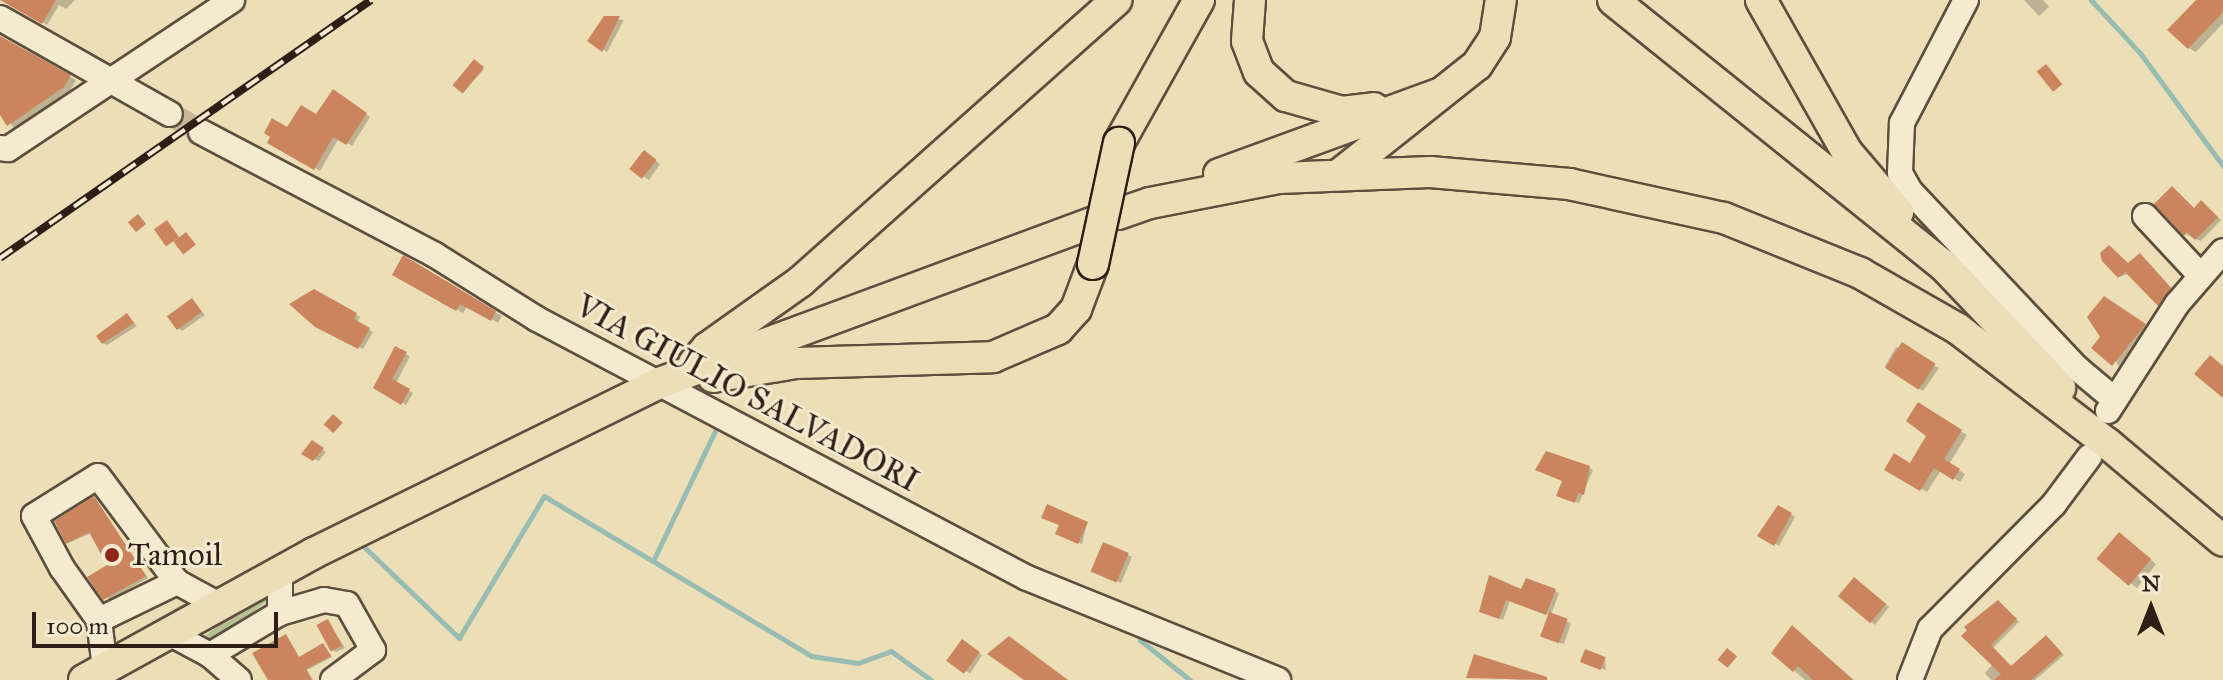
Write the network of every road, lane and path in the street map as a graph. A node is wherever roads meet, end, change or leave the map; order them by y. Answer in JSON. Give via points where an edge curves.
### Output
{"nodes":[{"id":1,"x":232,"y":0,"type":"edge"},
{"id":2,"x":1116,"y":0,"type":"edge"},
{"id":3,"x":1199,"y":0,"type":"edge"},
{"id":4,"x":1250,"y":0,"type":"edge"},
{"id":5,"x":1501,"y":0,"type":"edge"},
{"id":6,"x":1613,"y":0,"type":"edge"},
{"id":7,"x":1761,"y":0,"type":"edge"},
{"id":8,"x":1966,"y":0,"type":"edge"},
{"id":9,"x":0,"y":18,"type":"edge"},
{"id":10,"x":112,"y":81,"type":"junction"},
{"id":11,"x":1439,"y":94,"type":"junction"},
{"id":12,"x":170,"y":114,"type":"tunnel mouth"},
{"id":13,"x":201,"y":132,"type":"tunnel mouth"},
{"id":14,"x":1339,"y":132,"type":"junction"},
{"id":15,"x":4,"y":148,"type":"edge"},
{"id":16,"x":1341,"y":173,"type":"junction"},
{"id":17,"x":1150,"y":203,"type":"junction"},
{"id":18,"x":2145,"y":216,"type":"dead end"},
{"id":19,"x":2223,"y":251,"type":"edge"},
{"id":20,"x":1943,"y":265,"type":"junction"},
{"id":21,"x":2201,"y":276,"type":"junction"},
{"id":22,"x":672,"y":378,"type":"junction"},
{"id":23,"x":2099,"y":451,"type":"junction"},
{"id":24,"x":2223,"y":541,"type":"edge"},
{"id":25,"x":280,"y":571,"type":"junction"},
{"id":26,"x":177,"y":582,"type":"junction"},
{"id":27,"x":219,"y":605,"type":"junction"},
{"id":28,"x":280,"y":613,"type":"junction"},
{"id":29,"x":99,"y":620,"type":"junction"},
{"id":30,"x":169,"y":633,"type":"junction"},
{"id":31,"x":210,"y":655,"type":"junction"},
{"id":32,"x":95,"y":674,"type":"edge"},
{"id":33,"x":239,"y":680,"type":"edge"},
{"id":34,"x":333,"y":680,"type":"edge"},
{"id":35,"x":1278,"y":680,"type":"edge"},
{"id":36,"x":1910,"y":680,"type":"edge"}],
"edges":[{"from":1,"to":10,"type":"street"},
{"from":2,"to":22,"type":"main road","via":[[800,282]]},
{"from":3,"to":22,"type":"main road","bridge":true,"via":[[1119,143],[1093,264],[1076,309],[1058,329],[993,357],[796,363]]},
{"from":4,"to":11,"type":"main road","via":[[1247,41],[1259,72],[1286,96],[1342,112]]},
{"from":5,"to":11,"type":"main road","via":[[1488,52]]},
{"from":6,"to":20,"type":"main road"},
{"from":7,"to":20,"type":"main road","via":[[1847,152]]},
{"from":8,"to":21,"type":"street","via":[[1902,123],[1900,173],[1910,191],[2111,407]]},
{"from":9,"to":10,"type":"street"},
{"from":10,"to":12,"type":"street"},
{"from":10,"to":15,"type":"street"},
{"from":11,"to":14,"type":"main road"},
{"from":11,"to":16,"type":"main road"},
{"from":13,"to":22,"type":"street","name":"VIA GIULIO SALVADORI","via":[[435,255],[537,319]]},
{"from":14,"to":16,"type":"main road","via":[[1334,154]]},
{"from":14,"to":17,"type":"main road"},
{"from":16,"to":17,"type":"main road","via":[[1279,178]]},
{"from":16,"to":23,"type":"main road","via":[[1494,175],[1569,184],[1724,218],[1786,240],[1910,299],[1958,329]]},
{"from":17,"to":22,"type":"main road"},
{"from":18,"to":21,"type":"street"},
{"from":19,"to":21,"type":"street"},
{"from":20,"to":23,"type":"main road","via":[[2009,329]]},
{"from":22,"to":25,"type":"main road"},
{"from":22,"to":35,"type":"street","name":"VIA GIULIO SALVADORI","via":[[1027,578]]},
{"from":23,"to":24,"type":"main road"},
{"from":23,"to":36,"type":"street","via":[[1930,629]]},
{"from":25,"to":27,"type":"main road"},
{"from":25,"to":28,"type":"street"},
{"from":26,"to":27,"type":"street"},
{"from":26,"to":29,"type":"street"},
{"from":26,"to":29,"type":"street","via":[[98,476],[34,516]]},
{"from":27,"to":30,"type":"main road"},
{"from":28,"to":31,"type":"street"},
{"from":28,"to":34,"type":"street","via":[[324,600],[347,604],[373,650]]},
{"from":29,"to":32,"type":"street"},
{"from":30,"to":31,"type":"street"},
{"from":30,"to":32,"type":"main road"},
{"from":31,"to":33,"type":"street"}]}
